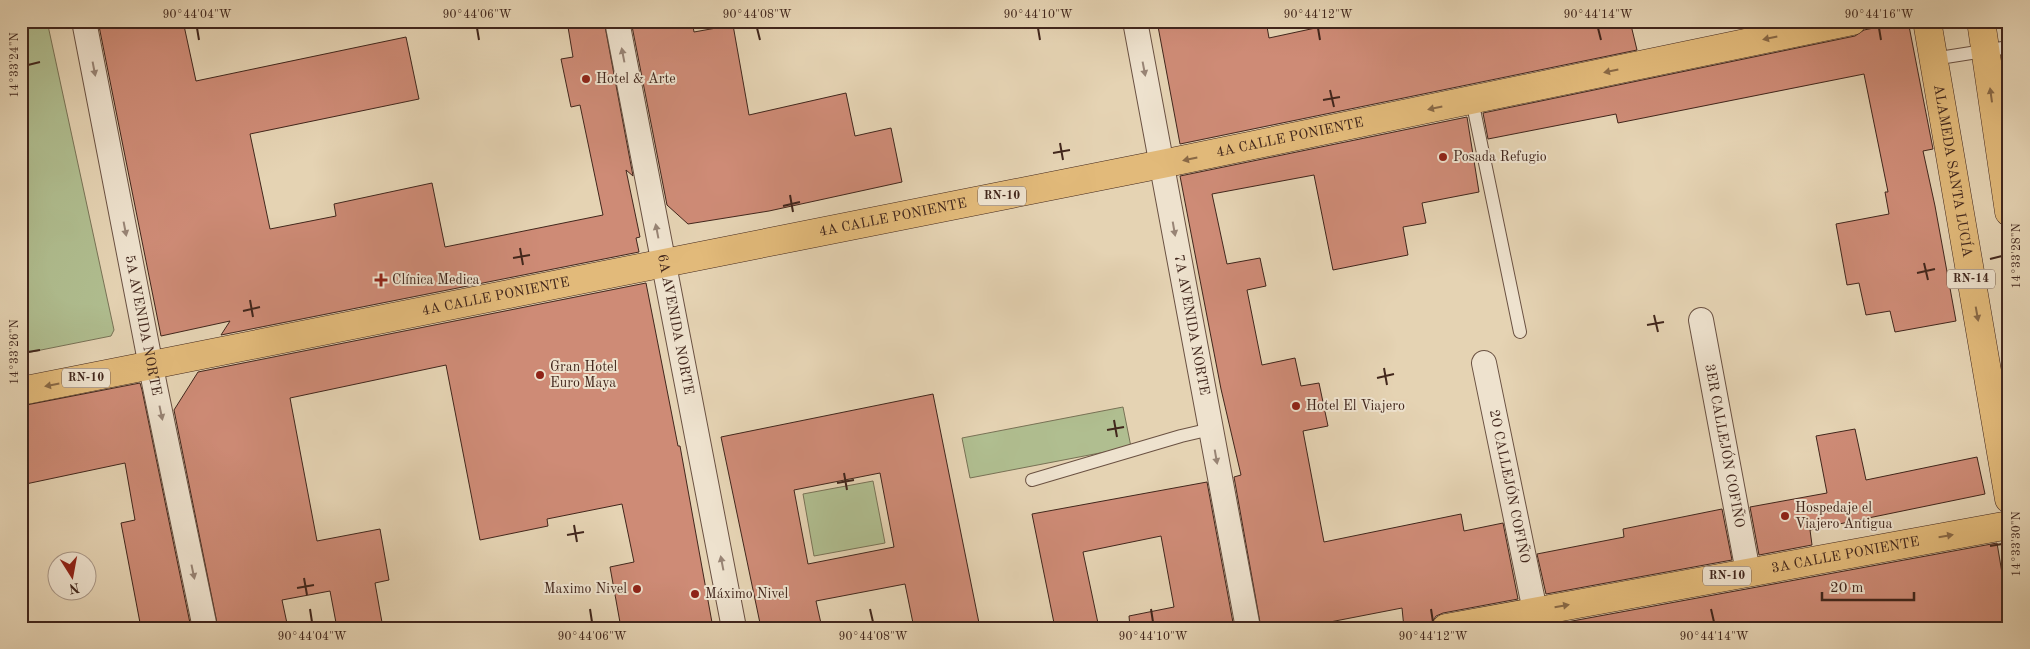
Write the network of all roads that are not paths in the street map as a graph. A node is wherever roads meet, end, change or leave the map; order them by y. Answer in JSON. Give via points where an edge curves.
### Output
{"nodes":[{"id":1,"x":84,"y":21,"type":"edge"},
{"id":2,"x":617,"y":21,"type":"edge"},
{"id":3,"x":1135,"y":21,"type":"edge"},
{"id":4,"x":1852,"y":21,"type":"edge"},
{"id":5,"x":1927,"y":21,"type":"edge"},
{"id":6,"x":1981,"y":21,"type":"edge"},
{"id":7,"x":1997,"y":49,"type":"edge"},
{"id":8,"x":1933,"y":59,"type":"junction"},
{"id":9,"x":1472,"y":100,"type":"junction"},
{"id":10,"x":1162,"y":164,"type":"junction"},
{"id":11,"x":2009,"y":212,"type":"edge"},
{"id":12,"x":664,"y":263,"type":"junction"},
{"id":13,"x":1700,"y":320,"type":"dead end"},
{"id":14,"x":1520,"y":332,"type":"dead end"},
{"id":15,"x":1484,"y":363,"type":"dead end"},
{"id":16,"x":151,"y":365,"type":"junction"},
{"id":17,"x":21,"y":391,"type":"edge"},
{"id":18,"x":1211,"y":429,"type":"junction"},
{"id":19,"x":1032,"y":480,"type":"dead end"},
{"id":20,"x":2009,"y":498,"type":"edge"},
{"id":21,"x":2009,"y":525,"type":"edge"},
{"id":22,"x":1748,"y":572,"type":"junction"},
{"id":23,"x":1534,"y":611,"type":"junction"},
{"id":24,"x":1452,"y":627,"type":"edge"},
{"id":25,"x":205,"y":628,"type":"edge"},
{"id":26,"x":734,"y":628,"type":"edge"},
{"id":27,"x":1248,"y":628,"type":"edge"}],
"edges":[{"from":1,"to":16,"type":"street","name":"5A AVENIDA NORTE","one_way":true},
{"from":12,"to":2,"type":"street","name":"6A AVENIDA NORTE","one_way":true},
{"from":3,"to":10,"type":"street","name":"7A AVENIDA NORTE","one_way":true},
{"from":4,"to":9,"type":"main road","name":"4A CALLE PONIENTE","number":"RN-10","one_way":true},
{"from":5,"to":8,"type":"main road","name":"ALAMEDA SANTA LUCÍA","number":"RN-14"},
{"from":6,"to":7,"type":"main road"},
{"from":7,"to":8,"type":"lane"},
{"from":11,"to":7,"type":"main road","one_way":true},
{"from":8,"to":20,"type":"main road","name":"ALAMEDA SANTA LUCÍA","number":"RN-14","one_way":true},
{"from":9,"to":10,"type":"main road","name":"4A CALLE PONIENTE","number":"RN-10","one_way":true},
{"from":9,"to":14,"type":"lane"},
{"from":10,"to":12,"type":"main road","name":"4A CALLE PONIENTE","number":"RN-10"},
{"from":10,"to":18,"type":"street","name":"7A AVENIDA NORTE","one_way":true},
{"from":12,"to":16,"type":"main road","name":"4A CALLE PONIENTE","number":"RN-10"},
{"from":26,"to":12,"type":"street","name":"6A AVENIDA NORTE","one_way":true},
{"from":13,"to":22,"type":"street","name":"3ER CALLEJÓN COFIÑO"},
{"from":15,"to":23,"type":"street","name":"2O CALLEJÓN COFIÑO"},
{"from":16,"to":17,"type":"main road","name":"4A CALLE PONIENTE","number":"RN-10","one_way":true},
{"from":16,"to":25,"type":"street","name":"5A AVENIDA NORTE","one_way":true},
{"from":18,"to":19,"type":"lane"},
{"from":18,"to":27,"type":"street","name":"7A AVENIDA NORTE","one_way":true},
{"from":22,"to":21,"type":"main road","name":"3A CALLE PONIENTE","number":"RN-10","one_way":true},
{"from":23,"to":22,"type":"main road","name":"3A CALLE PONIENTE","number":"RN-10","one_way":true,"via":[[1681,589]]},
{"from":23,"to":24,"type":"main road","name":"3A CALLE PONIENTE","number":"RN-10"}]}
